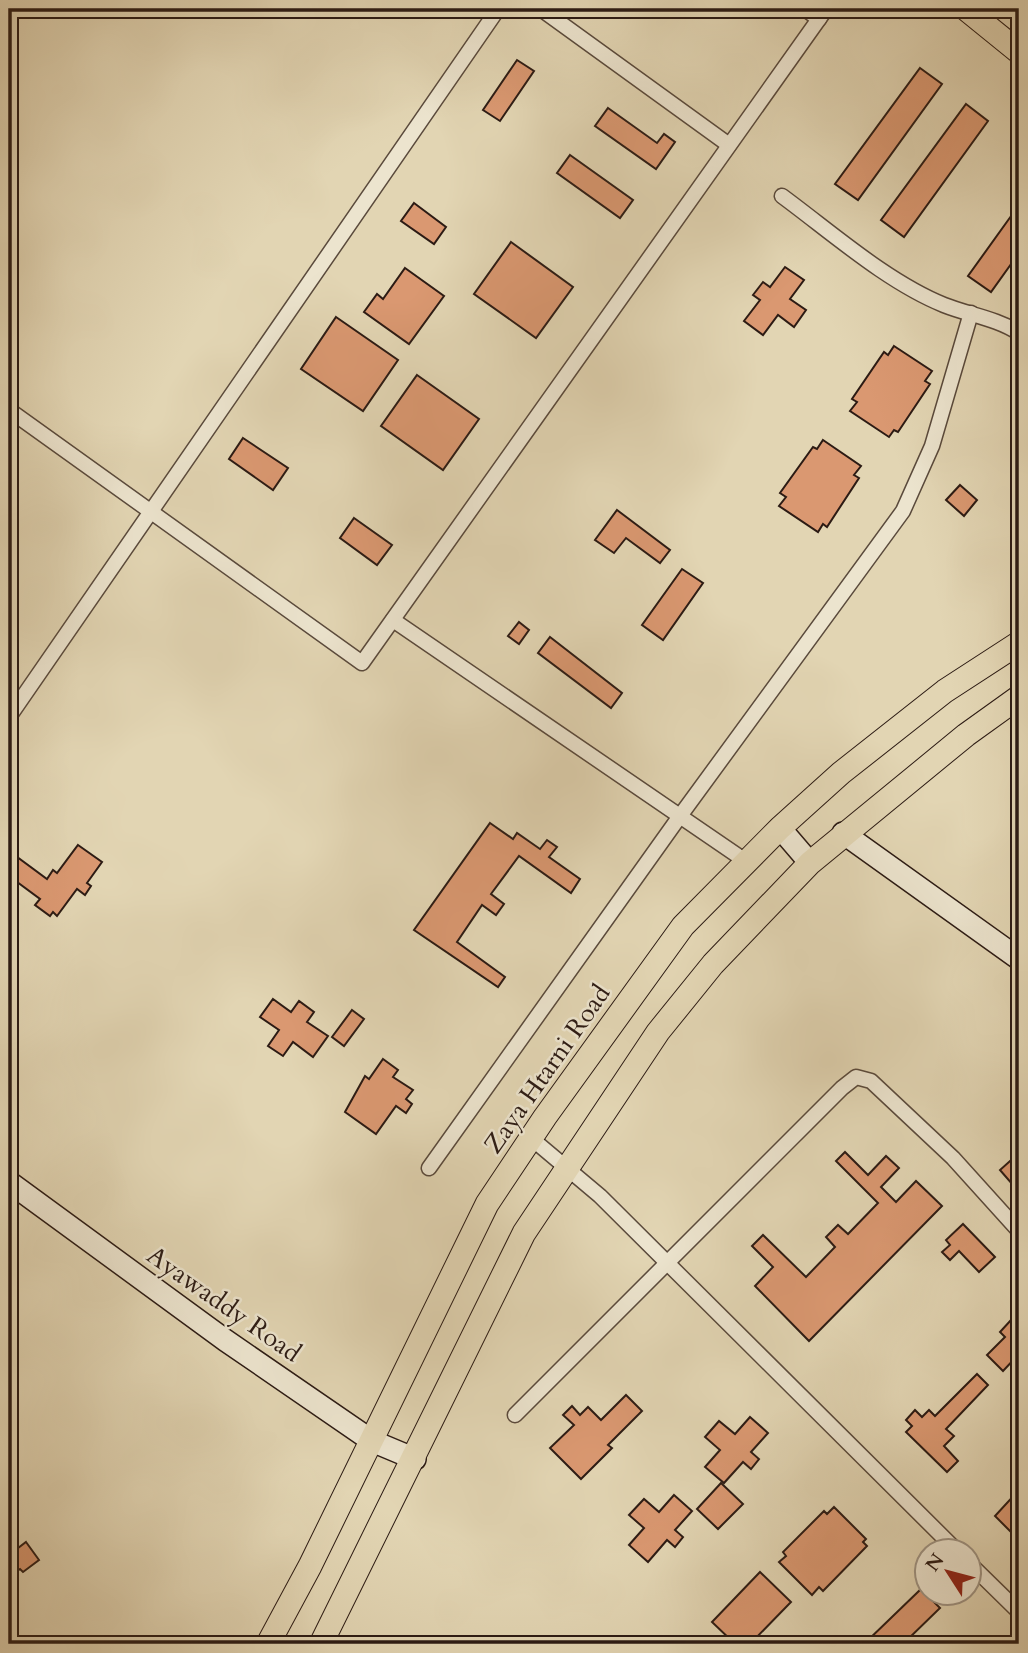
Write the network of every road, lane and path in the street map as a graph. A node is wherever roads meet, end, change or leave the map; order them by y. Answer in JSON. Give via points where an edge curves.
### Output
{"nodes":[{"id":1,"x":498,"y":9,"type":"edge"},
{"id":2,"x":541,"y":9,"type":"edge"},
{"id":3,"x":805,"y":9,"type":"edge"},
{"id":4,"x":966,"y":9,"type":"edge"},
{"id":5,"x":822,"y":14,"type":"edge"},
{"id":6,"x":1019,"y":52,"type":"edge"},
{"id":7,"x":729,"y":145,"type":"junction"},
{"id":8,"x":782,"y":196,"type":"dead end"},
{"id":9,"x":971,"y":313,"type":"junction"},
{"id":10,"x":1019,"y":334,"type":"edge"},
{"id":11,"x":9,"y":410,"type":"edge"},
{"id":12,"x":151,"y":510,"type":"junction"},
{"id":13,"x":393,"y":620,"type":"junction"},
{"id":14,"x":1019,"y":643,"type":"edge"},
{"id":15,"x":1019,"y":697,"type":"edge"},
{"id":16,"x":9,"y":717,"type":"edge"},
{"id":17,"x":680,"y":816,"type":"junction"},
{"id":18,"x":780,"y":828,"type":"junction"},
{"id":19,"x":843,"y":833,"type":"junction"},
{"id":20,"x":747,"y":862,"type":"junction"},
{"id":21,"x":810,"y":863,"type":"junction"},
{"id":22,"x":1019,"y":959,"type":"edge"},
{"id":23,"x":531,"y":1138,"type":"junction"},
{"id":24,"x":568,"y":1167,"type":"junction"},
{"id":25,"x":429,"y":1168,"type":"dead end"},
{"id":26,"x":9,"y":1182,"type":"edge"},
{"id":27,"x":1019,"y":1231,"type":"edge"},
{"id":28,"x":666,"y":1261,"type":"junction"},
{"id":29,"x":515,"y":1415,"type":"dead end"},
{"id":30,"x":372,"y":1440,"type":"junction"},
{"id":31,"x":415,"y":1460,"type":"junction"},
{"id":32,"x":944,"y":1538,"type":"edge"},
{"id":33,"x":982,"y":1576,"type":"edge"},
{"id":34,"x":1019,"y":1612,"type":"edge"},
{"id":35,"x":268,"y":1644,"type":"edge"},
{"id":36,"x":321,"y":1644,"type":"edge"}],
"edges":[{"from":1,"to":12,"type":"street"},
{"from":2,"to":7,"type":"street"},
{"from":3,"to":5,"type":"street"},
{"from":4,"to":6,"type":"main road"},
{"from":5,"to":7,"type":"street"},
{"from":7,"to":13,"type":"street"},
{"from":8,"to":9,"type":"street","via":[[886,272],[943,305]]},
{"from":9,"to":10,"type":"street"},
{"from":9,"to":17,"type":"street","via":[[932,446],[903,510]]},
{"from":11,"to":12,"type":"street"},
{"from":12,"to":13,"type":"street","via":[[362,663]]},
{"from":12,"to":16,"type":"street"},
{"from":13,"to":17,"type":"street"},
{"from":14,"to":18,"type":"main road","name":"Zaya Htarni Road","via":[[945,691]]},
{"from":15,"to":19,"type":"main road"},
{"from":17,"to":20,"type":"street"},
{"from":17,"to":25,"type":"street"},
{"from":18,"to":20,"type":"main road","name":"Zaya Htarni Road"},
{"from":18,"to":21,"type":"street"},
{"from":19,"to":21,"type":"main road"},
{"from":19,"to":22,"type":"street"},
{"from":20,"to":23,"type":"main road","name":"Zaya Htarni Road","via":[[683,926]]},
{"from":21,"to":24,"type":"main road","via":[[713,964],[658,1032]]},
{"from":23,"to":24,"type":"street"},
{"from":23,"to":30,"type":"main road","name":"Zaya Htarni Road","via":[[487,1204]]},
{"from":24,"to":28,"type":"street"},
{"from":24,"to":31,"type":"main road","via":[[524,1233]]},
{"from":26,"to":30,"type":"street","name":"Ayawaddy Road","via":[[225,1340]]},
{"from":27,"to":28,"type":"street","via":[[953,1157],[872,1081],[856,1077]]},
{"from":28,"to":29,"type":"street"},
{"from":28,"to":32,"type":"street"},
{"from":30,"to":31,"type":"street","name":"Ayawaddy Road"},
{"from":30,"to":35,"type":"main road","name":"Zaya Htarni Road"},
{"from":31,"to":36,"type":"main road"},
{"from":33,"to":34,"type":"street"}]}
